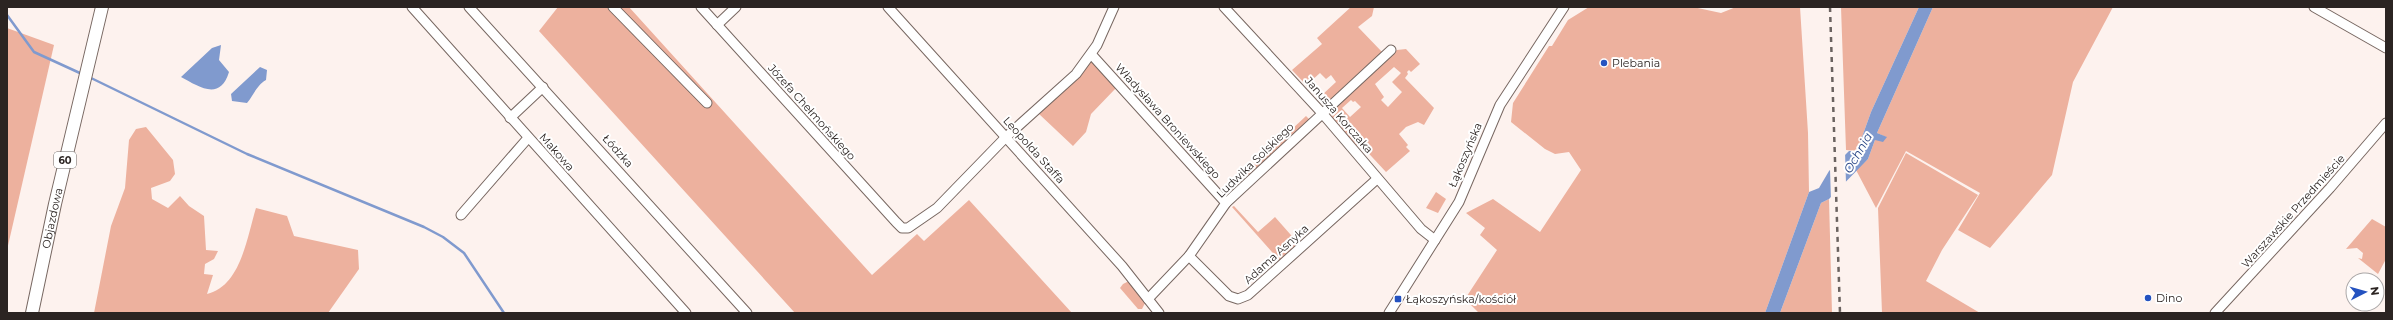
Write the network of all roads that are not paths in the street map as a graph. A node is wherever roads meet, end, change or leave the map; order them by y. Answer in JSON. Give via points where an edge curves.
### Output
{"nodes":[{"id":1,"x":102,"y":7,"type":"edge"},
{"id":2,"x":412,"y":7,"type":"edge"},
{"id":3,"x":469,"y":7,"type":"edge"},
{"id":4,"x":613,"y":7,"type":"edge"},
{"id":5,"x":701,"y":7,"type":"edge"},
{"id":6,"x":736,"y":7,"type":"edge"},
{"id":7,"x":888,"y":7,"type":"edge"},
{"id":8,"x":1114,"y":7,"type":"edge"},
{"id":9,"x":1224,"y":7,"type":"edge"},
{"id":10,"x":1564,"y":7,"type":"edge"},
{"id":11,"x":2314,"y":7,"type":"edge"},
{"id":12,"x":717,"y":25,"type":"junction"},
{"id":13,"x":2386,"y":48,"type":"edge"},
{"id":14,"x":1391,"y":50,"type":"dead end"},
{"id":15,"x":1092,"y":54,"type":"junction"},
{"id":16,"x":543,"y":87,"type":"junction"},
{"id":17,"x":706,"y":103,"type":"dead end"},
{"id":18,"x":1322,"y":113,"type":"junction"},
{"id":19,"x":510,"y":118,"type":"junction"},
{"id":20,"x":2386,"y":123,"type":"edge"},
{"id":21,"x":1006,"y":137,"type":"junction"},
{"id":22,"x":528,"y":138,"type":"junction"},
{"id":23,"x":1377,"y":179,"type":"junction"},
{"id":24,"x":1226,"y":203,"type":"junction"},
{"id":25,"x":461,"y":215,"type":"dead end"},
{"id":26,"x":1435,"y":240,"type":"junction"},
{"id":27,"x":1189,"y":256,"type":"junction"},
{"id":28,"x":1148,"y":299,"type":"junction"},
{"id":29,"x":32,"y":313,"type":"edge"},
{"id":30,"x":686,"y":313,"type":"edge"},
{"id":31,"x":747,"y":313,"type":"edge"},
{"id":32,"x":1158,"y":313,"type":"edge"},
{"id":33,"x":1389,"y":313,"type":"edge"},
{"id":34,"x":2215,"y":313,"type":"edge"}],
"edges":[{"from":1,"to":29,"type":"main road","name":"Objazdowa","number":"60"},
{"from":2,"to":19,"type":"street","name":"Makowa"},
{"from":3,"to":16,"type":"street","name":"Łódzka"},
{"from":4,"to":17,"type":"street"},
{"from":5,"to":12,"type":"street","name":"Józefa Chełmońskiego"},
{"from":6,"to":12,"type":"street"},
{"from":7,"to":21,"type":"street","name":"Leopolda Staffa"},
{"from":8,"to":15,"type":"street"},
{"from":9,"to":18,"type":"street","name":"Janusza Korczaka"},
{"from":10,"to":26,"type":"street","name":"Łąkoszyńska","via":[[1500,105],[1459,202]]},
{"from":11,"to":13,"type":"street"},
{"from":12,"to":21,"type":"street","name":"Józefa Chełmońskiego","via":[[902,228],[908,228],[937,208]]},
{"from":14,"to":18,"type":"street","name":"Ludwika Solskiego"},
{"from":15,"to":21,"type":"street","via":[[1076,74]]},
{"from":15,"to":24,"type":"street","name":"Władysława Broniewskiego"},
{"from":16,"to":19,"type":"street"},
{"from":16,"to":31,"type":"street","name":"Łódzka"},
{"from":18,"to":23,"type":"street","name":"Janusza Korczaka"},
{"from":18,"to":24,"type":"street","name":"Ludwika Solskiego"},
{"from":19,"to":22,"type":"street","name":"Makowa"},
{"from":20,"to":34,"type":"street","name":"Warszawskie Przedmieście"},
{"from":21,"to":28,"type":"street","name":"Leopolda Staffa","via":[[1122,266]]},
{"from":22,"to":25,"type":"street"},
{"from":22,"to":30,"type":"street","name":"Makowa"},
{"from":23,"to":26,"type":"street","name":"Janusza Korczaka","via":[[1421,229]]},
{"from":23,"to":27,"type":"street","name":"Adama Asnyka","via":[[1248,295],[1238,299],[1229,296]]},
{"from":24,"to":27,"type":"street","name":"Ludwika Solskiego"},
{"from":26,"to":33,"type":"street","name":"Łąkoszyńska"},
{"from":27,"to":28,"type":"street","name":"Ludwika Solskiego"},
{"from":28,"to":32,"type":"street","name":"Leopolda Staffa"}]}
